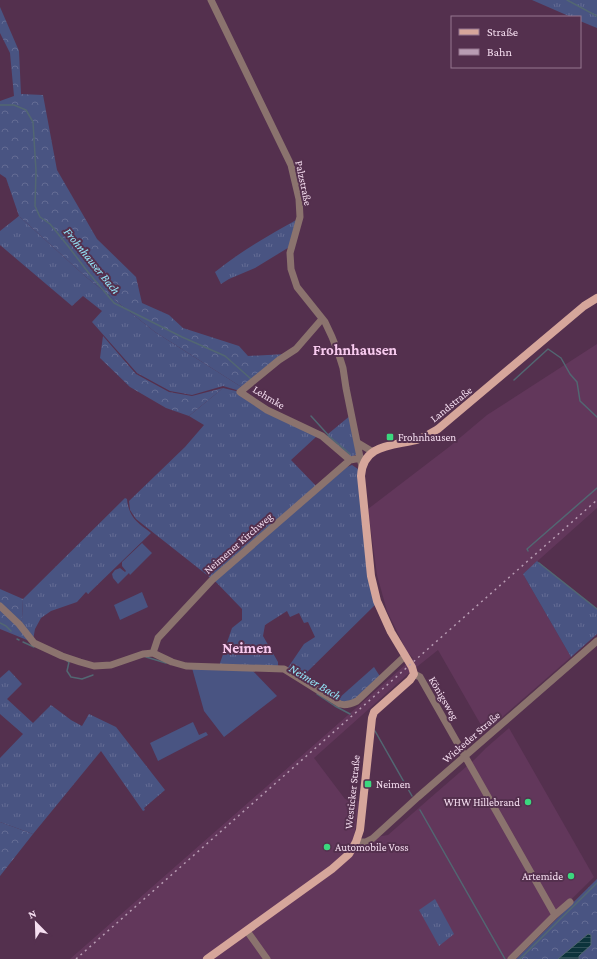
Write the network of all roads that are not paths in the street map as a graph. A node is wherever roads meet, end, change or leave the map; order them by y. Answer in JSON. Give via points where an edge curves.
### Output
{"nodes":[{"id":1,"x":211,"y":0,"type":"edge"},
{"id":2,"x":597,"y":298,"type":"edge"},
{"id":3,"x":322,"y":319,"type":"junction"},
{"id":4,"x":358,"y":443,"type":"junction"},
{"id":5,"x":373,"y":452,"type":"junction"},
{"id":6,"x":350,"y":460,"type":"junction"},
{"id":7,"x":361,"y":462,"type":"junction"},
{"id":8,"x":0,"y":606,"type":"edge"},
{"id":9,"x":597,"y":641,"type":"edge"},
{"id":10,"x":153,"y":654,"type":"junction"},
{"id":11,"x":405,"y":656,"type":"junction"},
{"id":12,"x":413,"y":671,"type":"junction"},
{"id":13,"x":465,"y":757,"type":"junction"},
{"id":14,"x":356,"y":842,"type":"junction"},
{"id":15,"x":570,"y":902,"type":"dead end"},
{"id":16,"x":555,"y":915,"type":"junction"},
{"id":17,"x":247,"y":931,"type":"junction"},
{"id":18,"x":207,"y":959,"type":"edge"},
{"id":19,"x":267,"y":959,"type":"edge"},
{"id":20,"x":511,"y":959,"type":"edge"}],
"edges":[{"from":1,"to":3,"type":"street","name":"Palzstraße","via":[[291,165],[300,217],[290,253],[291,269],[297,287]]},
{"from":2,"to":5,"type":"main road","name":"Landstraße","via":[[584,306],[438,429],[423,438]]},
{"from":3,"to":4,"type":"street","name":"Palzstraße","via":[[332,337],[343,368]]},
{"from":3,"to":6,"type":"street","name":"Lehmke","via":[[296,349],[240,392],[267,410],[322,436]]},
{"from":4,"to":5,"type":"street"},
{"from":4,"to":7,"type":"street","name":"Palzstraße"},
{"from":5,"to":7,"type":"main road"},
{"from":6,"to":7,"type":"street"},
{"from":6,"to":10,"type":"street","name":"Neimener Kirchweg","via":[[212,580],[158,638]]},
{"from":7,"to":11,"type":"main road","via":[[377,601]]},
{"from":8,"to":10,"type":"street","via":[[34,643],[80,662],[94,666]]},
{"from":9,"to":13,"type":"street","name":"Wickeder Straße"},
{"from":10,"to":11,"type":"street","via":[[186,666],[284,669],[344,705],[357,700]]},
{"from":11,"to":12,"type":"main road"},
{"from":12,"to":13,"type":"street","name":"Königsweg","via":[[420,677]]},
{"from":12,"to":14,"type":"main road","name":"Westicker Straße","via":[[410,680],[374,712],[372,718],[361,823]]},
{"from":13,"to":14,"type":"street","name":"Wickeder Straße","via":[[372,839]]},
{"from":13,"to":16,"type":"street","name":"Königsweg"},
{"from":14,"to":17,"type":"main road","name":"Westicker Straße","via":[[338,865]]},
{"from":15,"to":16,"type":"street"},
{"from":16,"to":20,"type":"street"},
{"from":17,"to":18,"type":"main road","name":"Westicker Straße"},
{"from":17,"to":19,"type":"street"}]}
